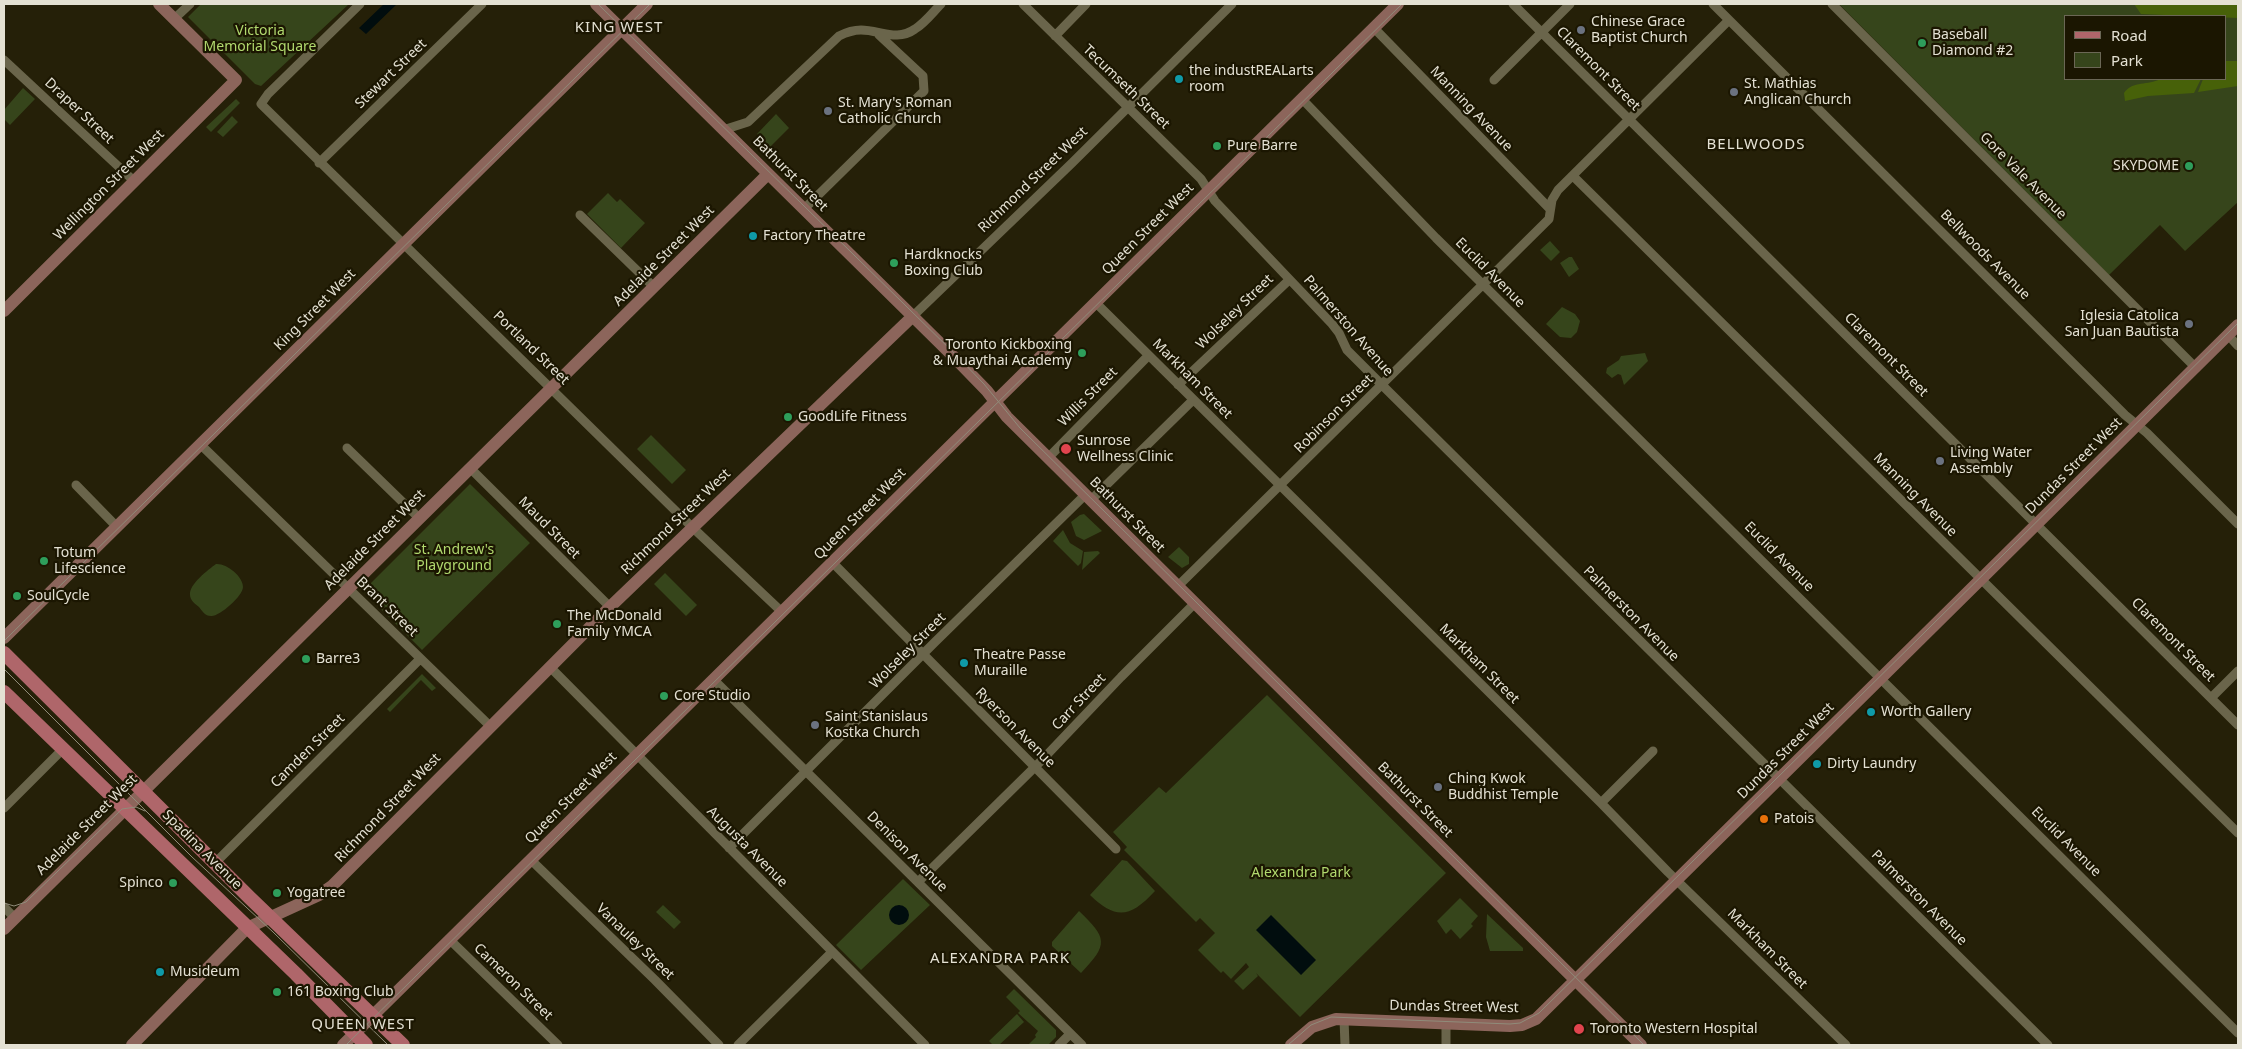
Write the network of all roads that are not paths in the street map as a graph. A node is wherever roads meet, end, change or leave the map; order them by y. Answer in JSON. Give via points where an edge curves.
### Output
{"nodes":[{"id":1,"x":159,"y":4,"type":"edge"},
{"id":2,"x":190,"y":4,"type":"edge"},
{"id":3,"x":360,"y":4,"type":"edge"},
{"id":4,"x":482,"y":4,"type":"edge"},
{"id":5,"x":596,"y":4,"type":"edge"},
{"id":6,"x":647,"y":4,"type":"edge"},
{"id":7,"x":940,"y":4,"type":"edge"},
{"id":8,"x":1023,"y":4,"type":"edge"},
{"id":9,"x":1086,"y":4,"type":"edge"},
{"id":10,"x":1232,"y":4,"type":"edge"},
{"id":11,"x":1398,"y":4,"type":"edge"},
{"id":12,"x":1513,"y":4,"type":"edge"},
{"id":13,"x":1570,"y":4,"type":"edge"},
{"id":14,"x":1713,"y":4,"type":"edge"},
{"id":15,"x":1832,"y":4,"type":"edge"},
{"id":16,"x":174,"y":19,"type":"junction"},
{"id":17,"x":1729,"y":20,"type":"junction"},
{"id":18,"x":1374,"y":28,"type":"junction"},
{"id":19,"x":621,"y":29,"type":"junction"},
{"id":20,"x":1542,"y":32,"type":"junction"},
{"id":21,"x":877,"y":33,"type":"junction"},
{"id":22,"x":1055,"y":36,"type":"junction"},
{"id":23,"x":4,"y":60,"type":"edge"},
{"id":24,"x":1494,"y":80,"type":"dead end"},
{"id":25,"x":1302,"y":99,"type":"junction"},
{"id":26,"x":1128,"y":108,"type":"junction"},
{"id":27,"x":1628,"y":119,"type":"junction"},
{"id":28,"x":723,"y":130,"type":"junction"},
{"id":29,"x":320,"y":163,"type":"junction"},
{"id":30,"x":768,"y":174,"type":"junction"},
{"id":31,"x":1572,"y":176,"type":"junction"},
{"id":32,"x":134,"y":182,"type":"junction"},
{"id":33,"x":1209,"y":190,"type":"junction"},
{"id":34,"x":804,"y":209,"type":"junction"},
{"id":35,"x":1550,"y":209,"type":"junction"},
{"id":36,"x":580,"y":215,"type":"dead end"},
{"id":37,"x":403,"y":245,"type":"junction"},
{"id":38,"x":1289,"y":280,"type":"junction"},
{"id":39,"x":1483,"y":285,"type":"junction"},
{"id":40,"x":654,"y":287,"type":"junction"},
{"id":41,"x":1095,"y":302,"type":"junction"},
{"id":42,"x":4,"y":311,"type":"edge"},
{"id":43,"x":913,"y":316,"type":"junction"},
{"id":44,"x":2238,"y":325,"type":"edge"},
{"id":45,"x":2228,"y":335,"type":"junction"},
{"id":46,"x":2238,"y":346,"type":"edge"},
{"id":47,"x":1148,"y":356,"type":"junction"},
{"id":48,"x":2196,"y":368,"type":"junction"},
{"id":49,"x":1178,"y":385,"type":"junction"},
{"id":50,"x":1382,"y":385,"type":"junction"},
{"id":51,"x":550,"y":388,"type":"junction"},
{"id":52,"x":1193,"y":400,"type":"junction"},
{"id":53,"x":995,"y":402,"type":"junction"},
{"id":54,"x":2137,"y":425,"type":"junction"},
{"id":55,"x":200,"y":445,"type":"junction"},
{"id":56,"x":347,"y":448,"type":"dead end"},
{"id":57,"x":1048,"y":458,"type":"junction"},
{"id":58,"x":470,"y":468,"type":"junction"},
{"id":59,"x":76,"y":485,"type":"dead end"},
{"id":60,"x":1281,"y":486,"type":"junction"},
{"id":61,"x":1088,"y":497,"type":"junction"},
{"id":62,"x":419,"y":518,"type":"junction"},
{"id":63,"x":2037,"y":524,"type":"junction"},
{"id":64,"x":2238,"y":524,"type":"edge"},
{"id":65,"x":117,"y":527,"type":"junction"},
{"id":66,"x":692,"y":527,"type":"junction"},
{"id":67,"x":832,"y":562,"type":"junction"},
{"id":68,"x":1980,"y":579,"type":"junction"},
{"id":69,"x":1178,"y":586,"type":"junction"},
{"id":70,"x":348,"y":588,"type":"junction"},
{"id":71,"x":1195,"y":604,"type":"junction"},
{"id":72,"x":610,"y":607,"type":"junction"},
{"id":73,"x":782,"y":612,"type":"junction"},
{"id":74,"x":4,"y":638,"type":"edge"},
{"id":75,"x":4,"y":653,"type":"edge"},
{"id":76,"x":923,"y":656,"type":"junction"},
{"id":77,"x":420,"y":659,"type":"junction"},
{"id":78,"x":550,"y":667,"type":"junction"},
{"id":79,"x":2238,"y":670,"type":"edge"},
{"id":80,"x":1880,"y":677,"type":"junction"},
{"id":81,"x":713,"y":679,"type":"junction"},
{"id":82,"x":4,"y":692,"type":"edge"},
{"id":83,"x":2211,"y":698,"type":"junction"},
{"id":84,"x":2238,"y":725,"type":"edge"},
{"id":85,"x":490,"y":726,"type":"junction"},
{"id":86,"x":63,"y":749,"type":"junction"},
{"id":87,"x":1653,"y":751,"type":"dead end"},
{"id":88,"x":636,"y":755,"type":"junction"},
{"id":89,"x":1035,"y":768,"type":"junction"},
{"id":90,"x":806,"y":772,"type":"junction"},
{"id":91,"x":1779,"y":779,"type":"junction"},
{"id":92,"x":142,"y":791,"type":"junction"},
{"id":93,"x":1601,"y":803,"type":"junction"},
{"id":94,"x":4,"y":808,"type":"edge"},
{"id":95,"x":125,"y":808,"type":"junction"},
{"id":96,"x":2238,"y":832,"type":"edge"},
{"id":97,"x":729,"y":848,"type":"junction"},
{"id":98,"x":1116,"y":849,"type":"dead end"},
{"id":99,"x":531,"y":860,"type":"junction"},
{"id":100,"x":215,"y":863,"type":"junction"},
{"id":101,"x":1676,"y":880,"type":"junction"},
{"id":102,"x":918,"y":882,"type":"junction"},
{"id":103,"x":4,"y":907,"type":"edge"},
{"id":104,"x":270,"y":916,"type":"junction"},
{"id":105,"x":15,"y":918,"type":"junction"},
{"id":106,"x":247,"y":928,"type":"junction"},
{"id":107,"x":4,"y":929,"type":"edge"},
{"id":108,"x":449,"y":939,"type":"junction"},
{"id":109,"x":832,"y":952,"type":"junction"},
{"id":110,"x":1575,"y":980,"type":"junction"},
{"id":111,"x":373,"y":1015,"type":"junction"},
{"id":112,"x":1344,"y":1019,"type":"junction"},
{"id":113,"x":1446,"y":1024,"type":"junction"},
{"id":114,"x":2238,"y":1033,"type":"edge"},
{"id":115,"x":354,"y":1034,"type":"junction"},
{"id":116,"x":1070,"y":1034,"type":"junction"},
{"id":117,"x":132,"y":1045,"type":"edge"},
{"id":118,"x":343,"y":1045,"type":"edge"},
{"id":119,"x":366,"y":1045,"type":"edge"},
{"id":120,"x":403,"y":1045,"type":"edge"},
{"id":121,"x":558,"y":1045,"type":"edge"},
{"id":122,"x":719,"y":1045,"type":"edge"},
{"id":123,"x":738,"y":1045,"type":"edge"},
{"id":124,"x":925,"y":1045,"type":"edge"},
{"id":125,"x":1059,"y":1045,"type":"edge"},
{"id":126,"x":1082,"y":1045,"type":"edge"},
{"id":127,"x":1291,"y":1045,"type":"edge"},
{"id":128,"x":1345,"y":1045,"type":"edge"},
{"id":129,"x":1446,"y":1045,"type":"edge"},
{"id":130,"x":1641,"y":1045,"type":"edge"},
{"id":131,"x":1846,"y":1045,"type":"edge"},
{"id":132,"x":2048,"y":1045,"type":"edge"}],
"edges":[{"from":1,"to":16,"type":"main road"},
{"from":2,"to":16,"type":"street"},
{"from":3,"to":29,"type":"street","name":"Portland Street","via":[[261,104]]},
{"from":4,"to":29,"type":"street","name":"Stewart Street"},
{"from":5,"to":19,"type":"main road","name":"Bathurst Street"},
{"from":6,"to":19,"type":"main road","name":"King Street West"},
{"from":7,"to":21,"type":"street","via":[[909,33],[891,36]]},
{"from":8,"to":22,"type":"street","name":"Tecumseth Street"},
{"from":9,"to":22,"type":"street"},
{"from":10,"to":26,"type":"street","name":"Richmond Street West"},
{"from":11,"to":18,"type":"main road","name":"Queen Street West"},
{"from":12,"to":20,"type":"street","name":"Claremont Street"},
{"from":13,"to":20,"type":"street"},
{"from":14,"to":17,"type":"street","name":"Bellwoods Avenue"},
{"from":15,"to":48,"type":"street","name":"Gore Vale Avenue"},
{"from":16,"to":32,"type":"main road","name":"Wellington Street West","via":[[236,80]]},
{"from":17,"to":27,"type":"street","name":"Robinson Street"},
{"from":17,"to":54,"type":"street","name":"Bellwoods Avenue"},
{"from":18,"to":25,"type":"main road","name":"Queen Street West"},
{"from":18,"to":35,"type":"street","name":"Manning Avenue"},
{"from":19,"to":28,"type":"main road","name":"Bathurst Street"},
{"from":19,"to":37,"type":"main road","name":"King Street West"},
{"from":20,"to":24,"type":"street"},
{"from":20,"to":27,"type":"street","name":"Claremont Street"},
{"from":21,"to":28,"type":"street","via":[[851,30],[839,36],[748,122]]},
{"from":21,"to":34,"type":"street","via":[[923,76],[924,91]]},
{"from":22,"to":26,"type":"street","name":"Tecumseth Street"},
{"from":23,"to":32,"type":"street","name":"Draper Street"},
{"from":25,"to":33,"type":"main road","name":"Queen Street West"},
{"from":25,"to":39,"type":"street","name":"Euclid Avenue"},
{"from":26,"to":33,"type":"street","name":"Tecumseth Street"},
{"from":26,"to":43,"type":"street","name":"Richmond Street West"},
{"from":27,"to":31,"type":"street","name":"Robinson Street"},
{"from":27,"to":63,"type":"street","name":"Claremont Street"},
{"from":28,"to":30,"type":"main road","name":"Bathurst Street"},
{"from":29,"to":37,"type":"street","name":"Portland Street"},
{"from":30,"to":34,"type":"main road","name":"Bathurst Street"},
{"from":30,"to":40,"type":"main road","name":"Adelaide Street West"},
{"from":31,"to":35,"type":"street","name":"Robinson Street","via":[[1558,190]]},
{"from":31,"to":68,"type":"street","name":"Manning Avenue"},
{"from":32,"to":42,"type":"main road","name":"Wellington Street West"},
{"from":33,"to":38,"type":"street","name":"Palmerston Avenue","via":[[1215,201]]},
{"from":33,"to":41,"type":"main road","name":"Queen Street West"},
{"from":34,"to":43,"type":"main road","name":"Bathurst Street"},
{"from":35,"to":39,"type":"street","name":"Robinson Street","via":[[1549,219]]},
{"from":36,"to":40,"type":"street"},
{"from":37,"to":51,"type":"street","name":"Portland Street"},
{"from":37,"to":55,"type":"main road","name":"King Street West"},
{"from":38,"to":49,"type":"street","name":"Wolseley Street"},
{"from":38,"to":50,"type":"street","name":"Palmerston Avenue","via":[[1332,324],[1347,350]]},
{"from":39,"to":50,"type":"street","name":"Robinson Street"},
{"from":39,"to":80,"type":"street","name":"Euclid Avenue"},
{"from":40,"to":51,"type":"main road","name":"Adelaide Street West"},
{"from":41,"to":47,"type":"street","name":"Markham Street"},
{"from":41,"to":53,"type":"main road","name":"Queen Street West"},
{"from":43,"to":53,"type":"main road","name":"Bathurst Street"},
{"from":43,"to":66,"type":"main road","name":"Richmond Street West"},
{"from":44,"to":45,"type":"main road","name":"Dundas Street West"},
{"from":45,"to":46,"type":"street"},
{"from":45,"to":48,"type":"main road","name":"Dundas Street West"},
{"from":47,"to":49,"type":"street","name":"Markham Street"},
{"from":47,"to":57,"type":"street","name":"Willis Street"},
{"from":48,"to":54,"type":"main road","name":"Dundas Street West"},
{"from":49,"to":52,"type":"street","name":"Markham Street"},
{"from":50,"to":60,"type":"street","name":"Robinson Street"},
{"from":50,"to":91,"type":"street","name":"Palmerston Avenue"},
{"from":51,"to":58,"type":"main road","name":"Adelaide Street West"},
{"from":51,"to":66,"type":"street","name":"Portland Street"},
{"from":52,"to":60,"type":"street","name":"Markham Street"},
{"from":52,"to":61,"type":"street","name":"Wolseley Street"},
{"from":53,"to":57,"type":"main road","name":"Bathurst Street"},
{"from":53,"to":67,"type":"main road","name":"Queen Street West"},
{"from":54,"to":63,"type":"main road","name":"Dundas Street West"},
{"from":54,"to":64,"type":"street","name":"Bellwoods Avenue"},
{"from":55,"to":65,"type":"main road","name":"King Street West"},
{"from":55,"to":70,"type":"street","name":"Brant Street"},
{"from":56,"to":62,"type":"street"},
{"from":57,"to":61,"type":"main road","name":"Bathurst Street"},
{"from":58,"to":62,"type":"main road","name":"Adelaide Street West"},
{"from":58,"to":72,"type":"street","name":"Maud Street"},
{"from":59,"to":65,"type":"street"},
{"from":60,"to":69,"type":"street","name":"Robinson Street"},
{"from":60,"to":93,"type":"street","name":"Markham Street"},
{"from":61,"to":69,"type":"main road","name":"Bathurst Street"},
{"from":61,"to":76,"type":"street","name":"Wolseley Street"},
{"from":62,"to":70,"type":"main road","name":"Adelaide Street West"},
{"from":63,"to":68,"type":"main road","name":"Dundas Street West"},
{"from":63,"to":83,"type":"street","name":"Claremont Street"},
{"from":65,"to":74,"type":"main road","name":"King Street West"},
{"from":66,"to":72,"type":"main road","name":"Richmond Street West"},
{"from":66,"to":73,"type":"street","name":"Portland Street"},
{"from":67,"to":73,"type":"main road","name":"Queen Street West"},
{"from":67,"to":76,"type":"street","name":"Ryerson Avenue"},
{"from":68,"to":80,"type":"main road","name":"Dundas Street West"},
{"from":68,"to":96,"type":"street","name":"Manning Avenue"},
{"from":69,"to":71,"type":"main road","name":"Bathurst Street"},
{"from":70,"to":77,"type":"street","name":"Brant Street"},
{"from":70,"to":92,"type":"main road","name":"Adelaide Street West"},
{"from":71,"to":89,"type":"street","name":"Carr Street"},
{"from":71,"to":110,"type":"main road","name":"Bathurst Street"},
{"from":72,"to":78,"type":"main road","name":"Richmond Street West"},
{"from":73,"to":81,"type":"main road","name":"Queen Street West"},
{"from":75,"to":92,"type":"main road","name":"Spadina Avenue"},
{"from":76,"to":89,"type":"street","name":"Ryerson Avenue"},
{"from":76,"to":90,"type":"street","name":"Wolseley Street"},
{"from":77,"to":85,"type":"street","name":"Brant Street"},
{"from":77,"to":100,"type":"street","name":"Camden Street"},
{"from":78,"to":85,"type":"main road","name":"Richmond Street West"},
{"from":78,"to":88,"type":"street","name":"Augusta Avenue"},
{"from":79,"to":83,"type":"street"},
{"from":80,"to":91,"type":"main road","name":"Dundas Street West"},
{"from":80,"to":114,"type":"street","name":"Euclid Avenue"},
{"from":81,"to":88,"type":"main road","name":"Queen Street West"},
{"from":81,"to":90,"type":"street","name":"Denison Avenue"},
{"from":82,"to":86,"type":"main road","name":"Spadina Avenue"},
{"from":83,"to":84,"type":"street","name":"Claremont Street"},
{"from":85,"to":104,"type":"main road","name":"Richmond Street West","via":[[332,886]]},
{"from":86,"to":94,"type":"street"},
{"from":86,"to":95,"type":"main road","name":"Spadina Avenue"},
{"from":87,"to":93,"type":"street"},
{"from":88,"to":97,"type":"street","name":"Augusta Avenue"},
{"from":88,"to":99,"type":"main road","name":"Queen Street West"},
{"from":89,"to":98,"type":"street","name":"Ryerson Avenue"},
{"from":89,"to":102,"type":"street","name":"Carr Street"},
{"from":90,"to":97,"type":"street","name":"Wolseley Street"},
{"from":90,"to":102,"type":"street","name":"Denison Avenue"},
{"from":91,"to":101,"type":"main road","name":"Dundas Street West"},
{"from":91,"to":132,"type":"street","name":"Palmerston Avenue"},
{"from":92,"to":95,"type":"main road","name":"Adelaide Street West"},
{"from":92,"to":100,"type":"main road","name":"Spadina Avenue"},
{"from":93,"to":101,"type":"street","name":"Markham Street"},
{"from":95,"to":105,"type":"main road","name":"Adelaide Street West"},
{"from":95,"to":106,"type":"main road","name":"Spadina Avenue"},
{"from":97,"to":109,"type":"street","name":"Augusta Avenue"},
{"from":99,"to":108,"type":"main road","name":"Queen Street West"},
{"from":99,"to":122,"type":"street","name":"Vanauley Street"},
{"from":100,"to":104,"type":"main road","name":"Spadina Avenue"},
{"from":101,"to":110,"type":"main road","name":"Dundas Street West"},
{"from":101,"to":131,"type":"street","name":"Markham Street"},
{"from":102,"to":116,"type":"street","name":"Denison Avenue"},
{"from":103,"to":105,"type":"street"},
{"from":104,"to":106,"type":"main road","name":"Richmond Street West"},
{"from":104,"to":111,"type":"main road","name":"Spadina Avenue"},
{"from":105,"to":107,"type":"main road","name":"Adelaide Street West"},
{"from":106,"to":115,"type":"main road","name":"Spadina Avenue"},
{"from":106,"to":117,"type":"main road","name":"Richmond Street West"},
{"from":108,"to":111,"type":"main road","name":"Queen Street West"},
{"from":108,"to":121,"type":"street","name":"Cameron Street"},
{"from":109,"to":123,"type":"street"},
{"from":109,"to":124,"type":"street","name":"Augusta Avenue"},
{"from":110,"to":113,"type":"main road","name":"Dundas Street West","via":[[1540,1015],[1522,1025]]},
{"from":110,"to":130,"type":"main road","name":"Bathurst Street"},
{"from":111,"to":115,"type":"main road","name":"Queen Street West"},
{"from":111,"to":120,"type":"main road","name":"Spadina Avenue"},
{"from":112,"to":113,"type":"main road","name":"Dundas Street West"},
{"from":112,"to":127,"type":"main road","name":"Dundas Street West","via":[[1316,1025]]},
{"from":112,"to":128,"type":"street"},
{"from":113,"to":129,"type":"street"},
{"from":115,"to":118,"type":"main road","name":"Queen Street West"},
{"from":115,"to":119,"type":"main road","name":"Spadina Avenue"},
{"from":116,"to":125,"type":"street"},
{"from":116,"to":126,"type":"street","name":"Denison Avenue"}]}
